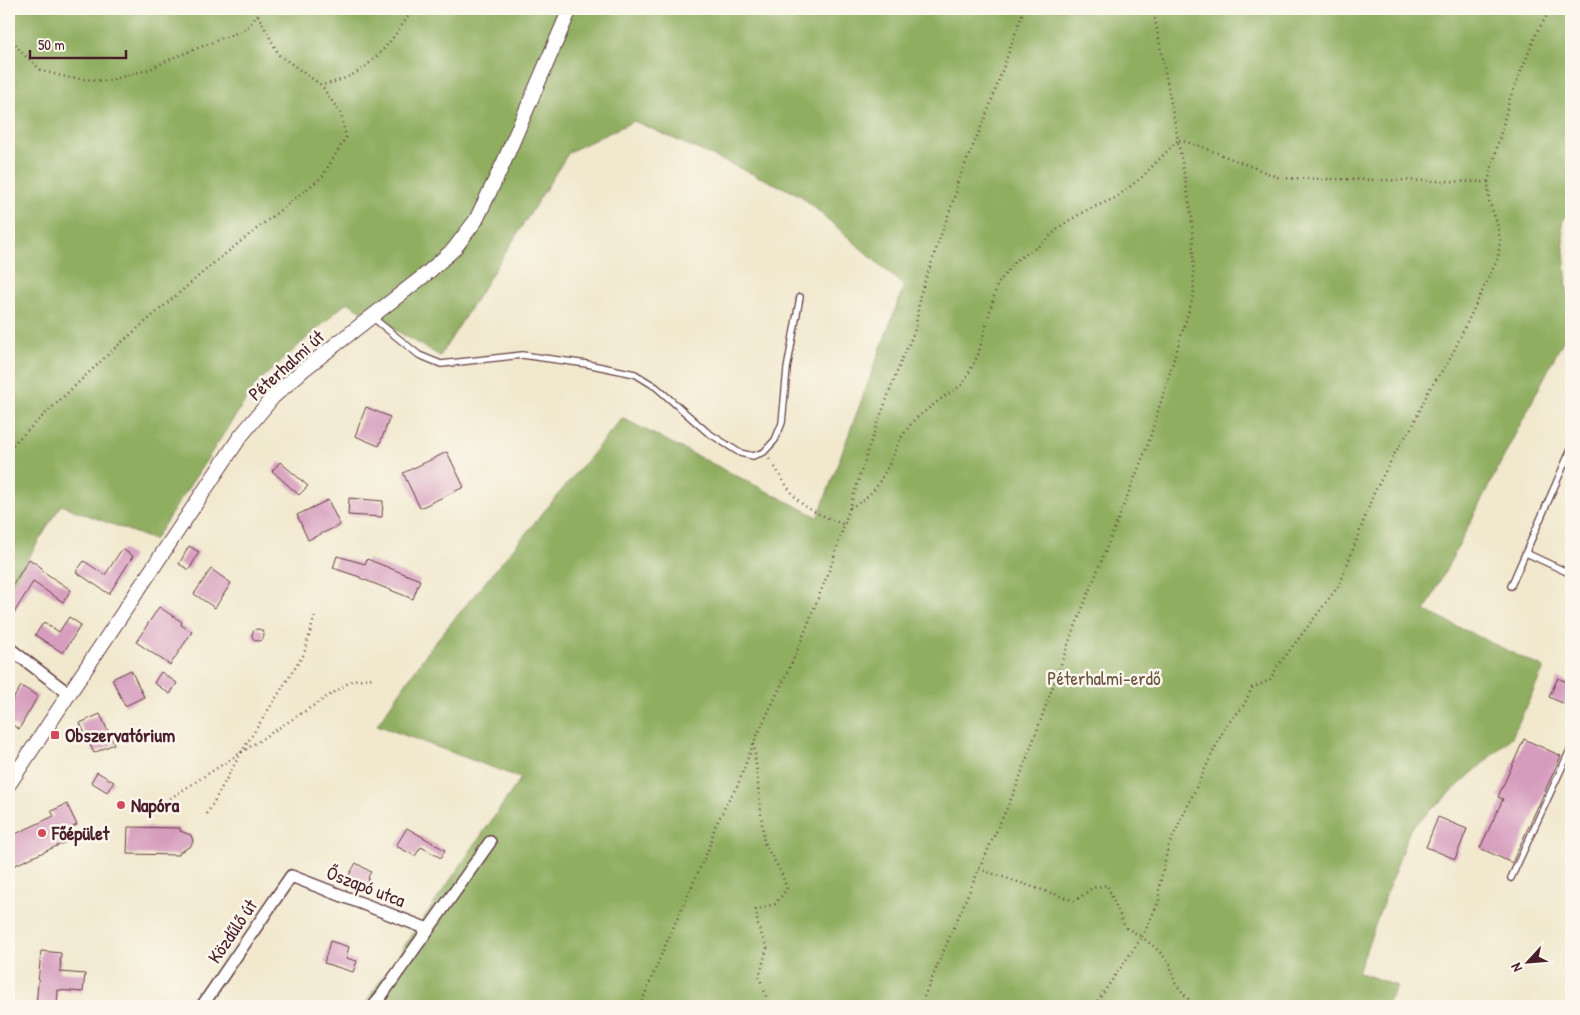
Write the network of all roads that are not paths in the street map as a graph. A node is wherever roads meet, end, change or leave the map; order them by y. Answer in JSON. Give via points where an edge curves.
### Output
{"nodes":[{"id":1,"x":570,"y":9,"type":"edge"},
{"id":2,"x":800,"y":297,"type":"dead end"},
{"id":3,"x":372,"y":318,"type":"junction"},
{"id":4,"x":1571,"y":449,"type":"edge"},
{"id":5,"x":1526,"y":553,"type":"junction"},
{"id":6,"x":1571,"y":574,"type":"edge"},
{"id":7,"x":1511,"y":586,"type":"dead end"},
{"id":8,"x":9,"y":648,"type":"edge"},
{"id":9,"x":68,"y":693,"type":"junction"},
{"id":10,"x":1571,"y":748,"type":"edge"},
{"id":11,"x":9,"y":784,"type":"edge"},
{"id":12,"x":490,"y":842,"type":"dead end"},
{"id":13,"x":290,"y":876,"type":"joint"},
{"id":14,"x":1511,"y":878,"type":"dead end"},
{"id":15,"x":428,"y":929,"type":"junction"},
{"id":16,"x":202,"y":1006,"type":"edge"},
{"id":17,"x":374,"y":1006,"type":"edge"}],
"edges":[{"from":1,"to":3,"type":"street","name":"Péterhalmi út","via":[[476,220],[454,248],[426,275]]},
{"from":2,"to":3,"type":"lane","via":[[787,369],[782,423],[776,440],[764,452],[753,456],[740,453],[707,432],[656,387],[635,374],[522,355],[442,364],[419,355]]},
{"from":3,"to":9,"type":"street","name":"Péterhalmi út","via":[[272,397],[246,430]]},
{"from":4,"to":5,"type":"lane"},
{"from":5,"to":6,"type":"lane"},
{"from":5,"to":7,"type":"lane"},
{"from":8,"to":9,"type":"street"},
{"from":9,"to":11,"type":"street","name":"Péterhalmi út"},
{"from":10,"to":14,"type":"lane"},
{"from":12,"to":15,"type":"street"},
{"from":13,"to":15,"type":"street","name":"Őszapó utca"},
{"from":13,"to":16,"type":"street","name":"Közdűlő út"},
{"from":15,"to":17,"type":"street"}]}
